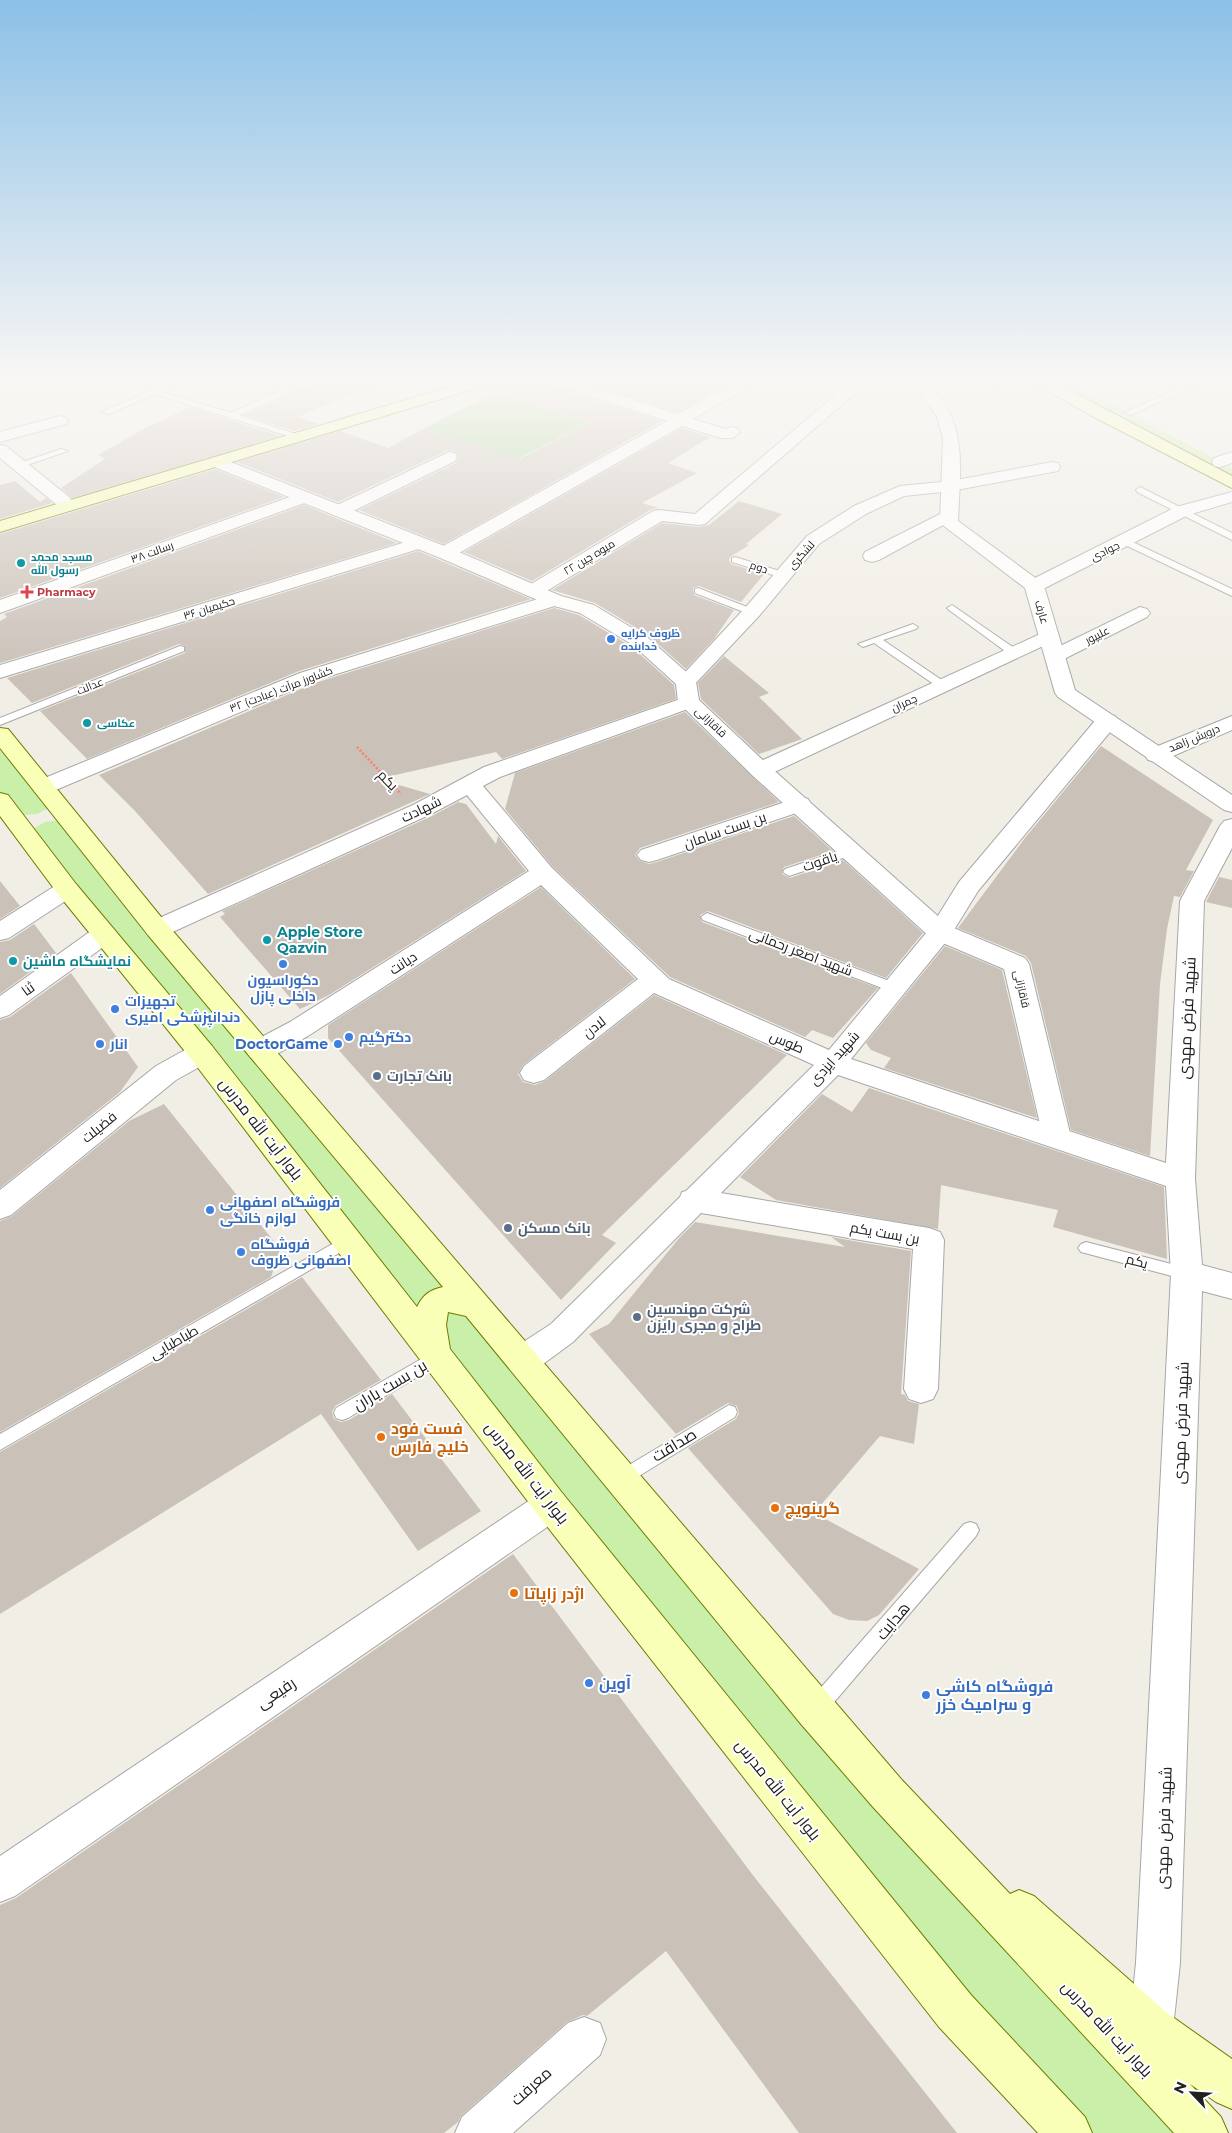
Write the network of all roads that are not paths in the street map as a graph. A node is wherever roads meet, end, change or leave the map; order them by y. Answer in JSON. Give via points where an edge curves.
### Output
{"nodes":[{"id":1,"x":39,"y":482,"type":"edge"},
{"id":2,"x":131,"y":482,"type":"edge"},
{"id":3,"x":152,"y":482,"type":"edge"},
{"id":4,"x":266,"y":482,"type":"edge"},
{"id":5,"x":400,"y":482,"type":"edge"},
{"id":6,"x":572,"y":482,"type":"edge"},
{"id":7,"x":744,"y":482,"type":"edge"},
{"id":8,"x":951,"y":482,"type":"edge"},
{"id":9,"x":978,"y":482,"type":"edge"},
{"id":10,"x":951,"y":486,"type":"junction"},
{"id":11,"x":1140,"y":490,"type":"dead end"},
{"id":12,"x":304,"y":497,"type":"junction"},
{"id":13,"x":1232,"y":497,"type":"edge"},
{"id":14,"x":63,"y":501,"type":"junction"},
{"id":15,"x":1182,"y":511,"type":"junction"},
{"id":16,"x":339,"y":512,"type":"junction"},
{"id":17,"x":948,"y":515,"type":"junction"},
{"id":18,"x":0,"y":520,"type":"edge"},
{"id":19,"x":0,"y":527,"type":"edge"},
{"id":20,"x":1232,"y":537,"type":"edge"},
{"id":21,"x":1124,"y":541,"type":"junction"},
{"id":22,"x":419,"y":543,"type":"junction"},
{"id":23,"x":445,"y":554,"type":"junction"},
{"id":24,"x":872,"y":556,"type":"dead end"},
{"id":25,"x":735,"y":560,"type":"dead end"},
{"id":26,"x":783,"y":575,"type":"junction"},
{"id":27,"x":1034,"y":586,"type":"junction"},
{"id":28,"x":533,"y":591,"type":"junction"},
{"id":29,"x":698,"y":591,"type":"dead end"},
{"id":30,"x":1232,"y":593,"type":"edge"},
{"id":31,"x":554,"y":600,"type":"junction"},
{"id":32,"x":0,"y":607,"type":"edge"},
{"id":33,"x":952,"y":608,"type":"dead end"},
{"id":34,"x":752,"y":612,"type":"junction"},
{"id":35,"x":1140,"y":613,"type":"dead end"},
{"id":36,"x":914,"y":627,"type":"dead end"},
{"id":37,"x":1049,"y":636,"type":"junction"},
{"id":38,"x":876,"y":640,"type":"junction"},
{"id":39,"x":862,"y":644,"type":"dead end"},
{"id":40,"x":180,"y":649,"type":"dead end"},
{"id":41,"x":1013,"y":652,"type":"junction"},
{"id":42,"x":1055,"y":656,"type":"junction"},
{"id":43,"x":0,"y":672,"type":"edge"},
{"id":44,"x":942,"y":685,"type":"junction"},
{"id":45,"x":688,"y":692,"type":"junction"},
{"id":46,"x":1107,"y":721,"type":"junction"},
{"id":47,"x":0,"y":722,"type":"edge"},
{"id":48,"x":1232,"y":722,"type":"edge"},
{"id":49,"x":0,"y":734,"type":"edge"},
{"id":50,"x":1156,"y":755,"type":"junction"},
{"id":51,"x":760,"y":770,"type":"junction"},
{"id":52,"x":470,"y":784,"type":"junction"},
{"id":53,"x":56,"y":803,"type":"junction"},
{"id":54,"x":800,"y":804,"type":"junction"},
{"id":55,"x":1232,"y":805,"type":"edge"},
{"id":56,"x":12,"y":816,"type":"edge"},
{"id":57,"x":1232,"y":826,"type":"edge"},
{"id":58,"x":850,"y":851,"type":"junction"},
{"id":59,"x":649,"y":855,"type":"dead end"},
{"id":60,"x":789,"y":872,"type":"dead end"},
{"id":61,"x":543,"y":873,"type":"junction"},
{"id":62,"x":67,"y":889,"type":"junction"},
{"id":63,"x":706,"y":917,"type":"dead end"},
{"id":64,"x":157,"y":928,"type":"junction"},
{"id":65,"x":0,"y":932,"type":"edge"},
{"id":66,"x":940,"y":932,"type":"junction"},
{"id":67,"x":104,"y":934,"type":"junction"},
{"id":68,"x":654,"y":979,"type":"junction"},
{"id":69,"x":895,"y":988,"type":"junction"},
{"id":70,"x":0,"y":1009,"type":"edge"},
{"id":71,"x":260,"y":1050,"type":"junction"},
{"id":72,"x":202,"y":1053,"type":"junction"},
{"id":73,"x":833,"y":1063,"type":"junction"},
{"id":74,"x":534,"y":1074,"type":"dead end"},
{"id":75,"x":1058,"y":1137,"type":"junction"},
{"id":76,"x":1180,"y":1179,"type":"junction"},
{"id":77,"x":693,"y":1200,"type":"junction"},
{"id":78,"x":0,"y":1207,"type":"edge"},
{"id":79,"x":348,"y":1241,"type":"junction"},
{"id":80,"x":1086,"y":1248,"type":"dead end"},
{"id":81,"x":1188,"y":1274,"type":"junction"},
{"id":82,"x":1232,"y":1286,"type":"edge"},
{"id":83,"x":476,"y":1306,"type":"junction"},
{"id":84,"x":436,"y":1354,"type":"junction"},
{"id":85,"x":523,"y":1360,"type":"junction"},
{"id":86,"x":921,"y":1389,"type":"dead end"},
{"id":87,"x":729,"y":1412,"type":"dead end"},
{"id":88,"x":342,"y":1413,"type":"dead end"},
{"id":89,"x":0,"y":1443,"type":"edge"},
{"id":90,"x":620,"y":1479,"type":"junction"},
{"id":91,"x":551,"y":1505,"type":"junction"},
{"id":92,"x":970,"y":1530,"type":"dead end"},
{"id":93,"x":815,"y":1710,"type":"junction"},
{"id":94,"x":887,"y":1793,"type":"junction"},
{"id":95,"x":0,"y":1881,"type":"edge"},
{"id":96,"x":1151,"y":2029,"type":"junction"},
{"id":97,"x":584,"y":2039,"type":"dead end"},
{"id":98,"x":1232,"y":2086,"type":"edge"},
{"id":99,"x":478,"y":2133,"type":"edge"},
{"id":100,"x":1069,"y":2133,"type":"edge"},
{"id":101,"x":1204,"y":2133,"type":"edge"}],
"edges":[{"from":1,"to":14,"type":"street"},
{"from":2,"to":14,"type":"main road"},
{"from":3,"to":19,"type":"main road"},
{"from":4,"to":12,"type":"street","name":"قاقازانی"},
{"from":5,"to":16,"type":"street"},
{"from":6,"to":23,"type":"street"},
{"from":7,"to":28,"type":"street","name":"۲۲ میوه چین","via":[[699,520],[659,515]]},
{"from":8,"to":10,"type":"street"},
{"from":9,"to":10,"type":"street","name":"لشگری"},
{"from":10,"to":17,"type":"street"},
{"from":10,"to":26,"type":"street","name":"لشگری","via":[[900,491],[860,510],[813,540]]},
{"from":11,"to":15,"type":"lane"},
{"from":12,"to":16,"type":"street","name":"قاقازانی"},
{"from":12,"to":32,"type":"street","name":"۳۸ رسالت"},
{"from":13,"to":15,"type":"street","name":"جوادی"},
{"from":14,"to":18,"type":"main road"},
{"from":15,"to":20,"type":"lane"},
{"from":15,"to":21,"type":"street","name":"جوادی"},
{"from":16,"to":22,"type":"street","name":"قاقازانی"},
{"from":17,"to":24,"type":"street"},
{"from":17,"to":27,"type":"street","name":"عارف","via":[[949,523]]},
{"from":21,"to":27,"type":"street","name":"جوادی"},
{"from":21,"to":30,"type":"lane"},
{"from":22,"to":23,"type":"street","name":"قاقازانی"},
{"from":22,"to":43,"type":"street","name":"۳۶ حکیمیان"},
{"from":23,"to":28,"type":"street","name":"قاقازانی"},
{"from":25,"to":26,"type":"lane","name":"دوم"},
{"from":26,"to":34,"type":"street","name":"لشگری"},
{"from":27,"to":37,"type":"street","name":"عارف"},
{"from":28,"to":31,"type":"street","name":"قاقازانی"},
{"from":29,"to":34,"type":"lane"},
{"from":31,"to":45,"type":"street","name":"قاقازانی","via":[[587,609],[640,641]]},
{"from":31,"to":53,"type":"street","name":"۳۲ کشاورز مرآت (عبادت)","via":[[307,677]]},
{"from":33,"to":41,"type":"lane"},
{"from":34,"to":45,"type":"street","name":"لشگری"},
{"from":35,"to":42,"type":"street","name":"علیپور"},
{"from":36,"to":38,"type":"lane"},
{"from":37,"to":41,"type":"street","name":"چمران"},
{"from":37,"to":42,"type":"street","name":"عارف"},
{"from":38,"to":39,"type":"lane"},
{"from":38,"to":44,"type":"lane"},
{"from":40,"to":47,"type":"lane","name":"عدالت"},
{"from":41,"to":44,"type":"street","name":"چمران"},
{"from":42,"to":46,"type":"street","name":"عارف","via":[[1065,693]]},
{"from":44,"to":51,"type":"street","name":"چمران"},
{"from":45,"to":51,"type":"street","name":"قاقازانی"},
{"from":45,"to":52,"type":"street","name":"شهادت","via":[[492,772]]},
{"from":46,"to":50,"type":"street","name":"عارف"},
{"from":46,"to":66,"type":"street","name":"شهید ایزدی","via":[[968,887]]},
{"from":48,"to":50,"type":"street","name":"درویش زاهد"},
{"from":49,"to":53,"type":"main road","name":"بلوار آیت الله مدرس"},
{"from":50,"to":55,"type":"street","name":"عارف"},
{"from":51,"to":54,"type":"street","name":"قاقازانی"},
{"from":52,"to":61,"type":"street","name":"طوس"},
{"from":52,"to":64,"type":"street","name":"شهادت","via":[[421,810]]},
{"from":53,"to":56,"type":"main road","via":[[45,822]]},
{"from":53,"to":64,"type":"main road","name":"بلوار آیت الله مدرس"},
{"from":54,"to":58,"type":"street","name":"قاقازانی"},
{"from":54,"to":59,"type":"street","name":"بن بست سامان"},
{"from":56,"to":62,"type":"main road","name":"بلوار آیت الله مدرس"},
{"from":57,"to":76,"type":"street","name":"شهید فرض مهدی","via":[[1192,901]]},
{"from":58,"to":60,"type":"lane","name":"یاقوت"},
{"from":58,"to":66,"type":"street","name":"قاقازانی"},
{"from":61,"to":68,"type":"street","name":"طوس"},
{"from":61,"to":71,"type":"street","name":"دیانت","via":[[299,1029]]},
{"from":62,"to":65,"type":"street"},
{"from":62,"to":67,"type":"main road","name":"بلوار آیت الله مدرس"},
{"from":63,"to":69,"type":"lane","name":"شهید اصغر رحمانی"},
{"from":64,"to":71,"type":"main road","name":"بلوار آیت الله مدرس"},
{"from":66,"to":69,"type":"street","name":"شهید ایزدی"},
{"from":66,"to":75,"type":"street","name":"قاقازانی","via":[[1016,964]]},
{"from":67,"to":70,"type":"street","name":"ثنا"},
{"from":67,"to":72,"type":"main road","name":"بلوار آیت الله مدرس"},
{"from":68,"to":73,"type":"street","name":"طوس","via":[[660,985]]},
{"from":68,"to":74,"type":"street","name":"لادن"},
{"from":69,"to":73,"type":"street","name":"شهید ایزدی"},
{"from":71,"to":83,"type":"main road","name":"بلوار آیت الله مدرس"},
{"from":72,"to":78,"type":"street","name":"فضیلت","via":[[166,1073]]},
{"from":72,"to":79,"type":"main road","name":"بلوار آیت الله مدرس"},
{"from":73,"to":75,"type":"street","name":"طوس"},
{"from":73,"to":77,"type":"street","name":"شهید ایزدی"},
{"from":75,"to":76,"type":"street","name":"طوس"},
{"from":76,"to":81,"type":"street","name":"شهید فرض مهدی"},
{"from":77,"to":85,"type":"street","name":"شهید ایزدی","via":[[562,1333]]},
{"from":77,"to":86,"type":"street","name":"بن بست یکم","via":[[929,1240]]},
{"from":79,"to":84,"type":"main road","name":"بلوار آیت الله مدرس"},
{"from":79,"to":89,"type":"lane","name":"طباطبایی"},
{"from":80,"to":81,"type":"lane","name":"یکم"},
{"from":81,"to":82,"type":"street"},
{"from":81,"to":96,"type":"street","name":"شهید فرض مهدی","via":[[1158,1953]]},
{"from":83,"to":84,"type":"main road","via":[[450,1298],[439,1300],[432,1307],[430,1324]]},
{"from":83,"to":85,"type":"main road","name":"بلوار آیت الله مدرس"},
{"from":84,"to":88,"type":"lane","name":"بن بست یاران"},
{"from":84,"to":91,"type":"main road","name":"بلوار آیت الله مدرس"},
{"from":85,"to":90,"type":"main road","name":"بلوار آیت الله مدرس"},
{"from":87,"to":90,"type":"lane","name":"صداقت"},
{"from":90,"to":93,"type":"main road","name":"بلوار آیت الله مدرس"},
{"from":91,"to":95,"type":"street","name":"رفیعی"},
{"from":91,"to":100,"type":"main road","name":"بلوار آیت الله مدرس","via":[[955,2011]]},
{"from":92,"to":93,"type":"lane","name":"هدایت"},
{"from":93,"to":94,"type":"main road","name":"بلوار آیت الله مدرس"},
{"from":94,"to":96,"type":"main road","name":"بلوار آیت الله مدرس"},
{"from":94,"to":101,"type":"main road","name":"بلوار آیت الله مدرس"},
{"from":96,"to":98,"type":"main road","name":"بلوار آیت الله مدرس"},
{"from":97,"to":99,"type":"street","name":"معرفت"}]}
